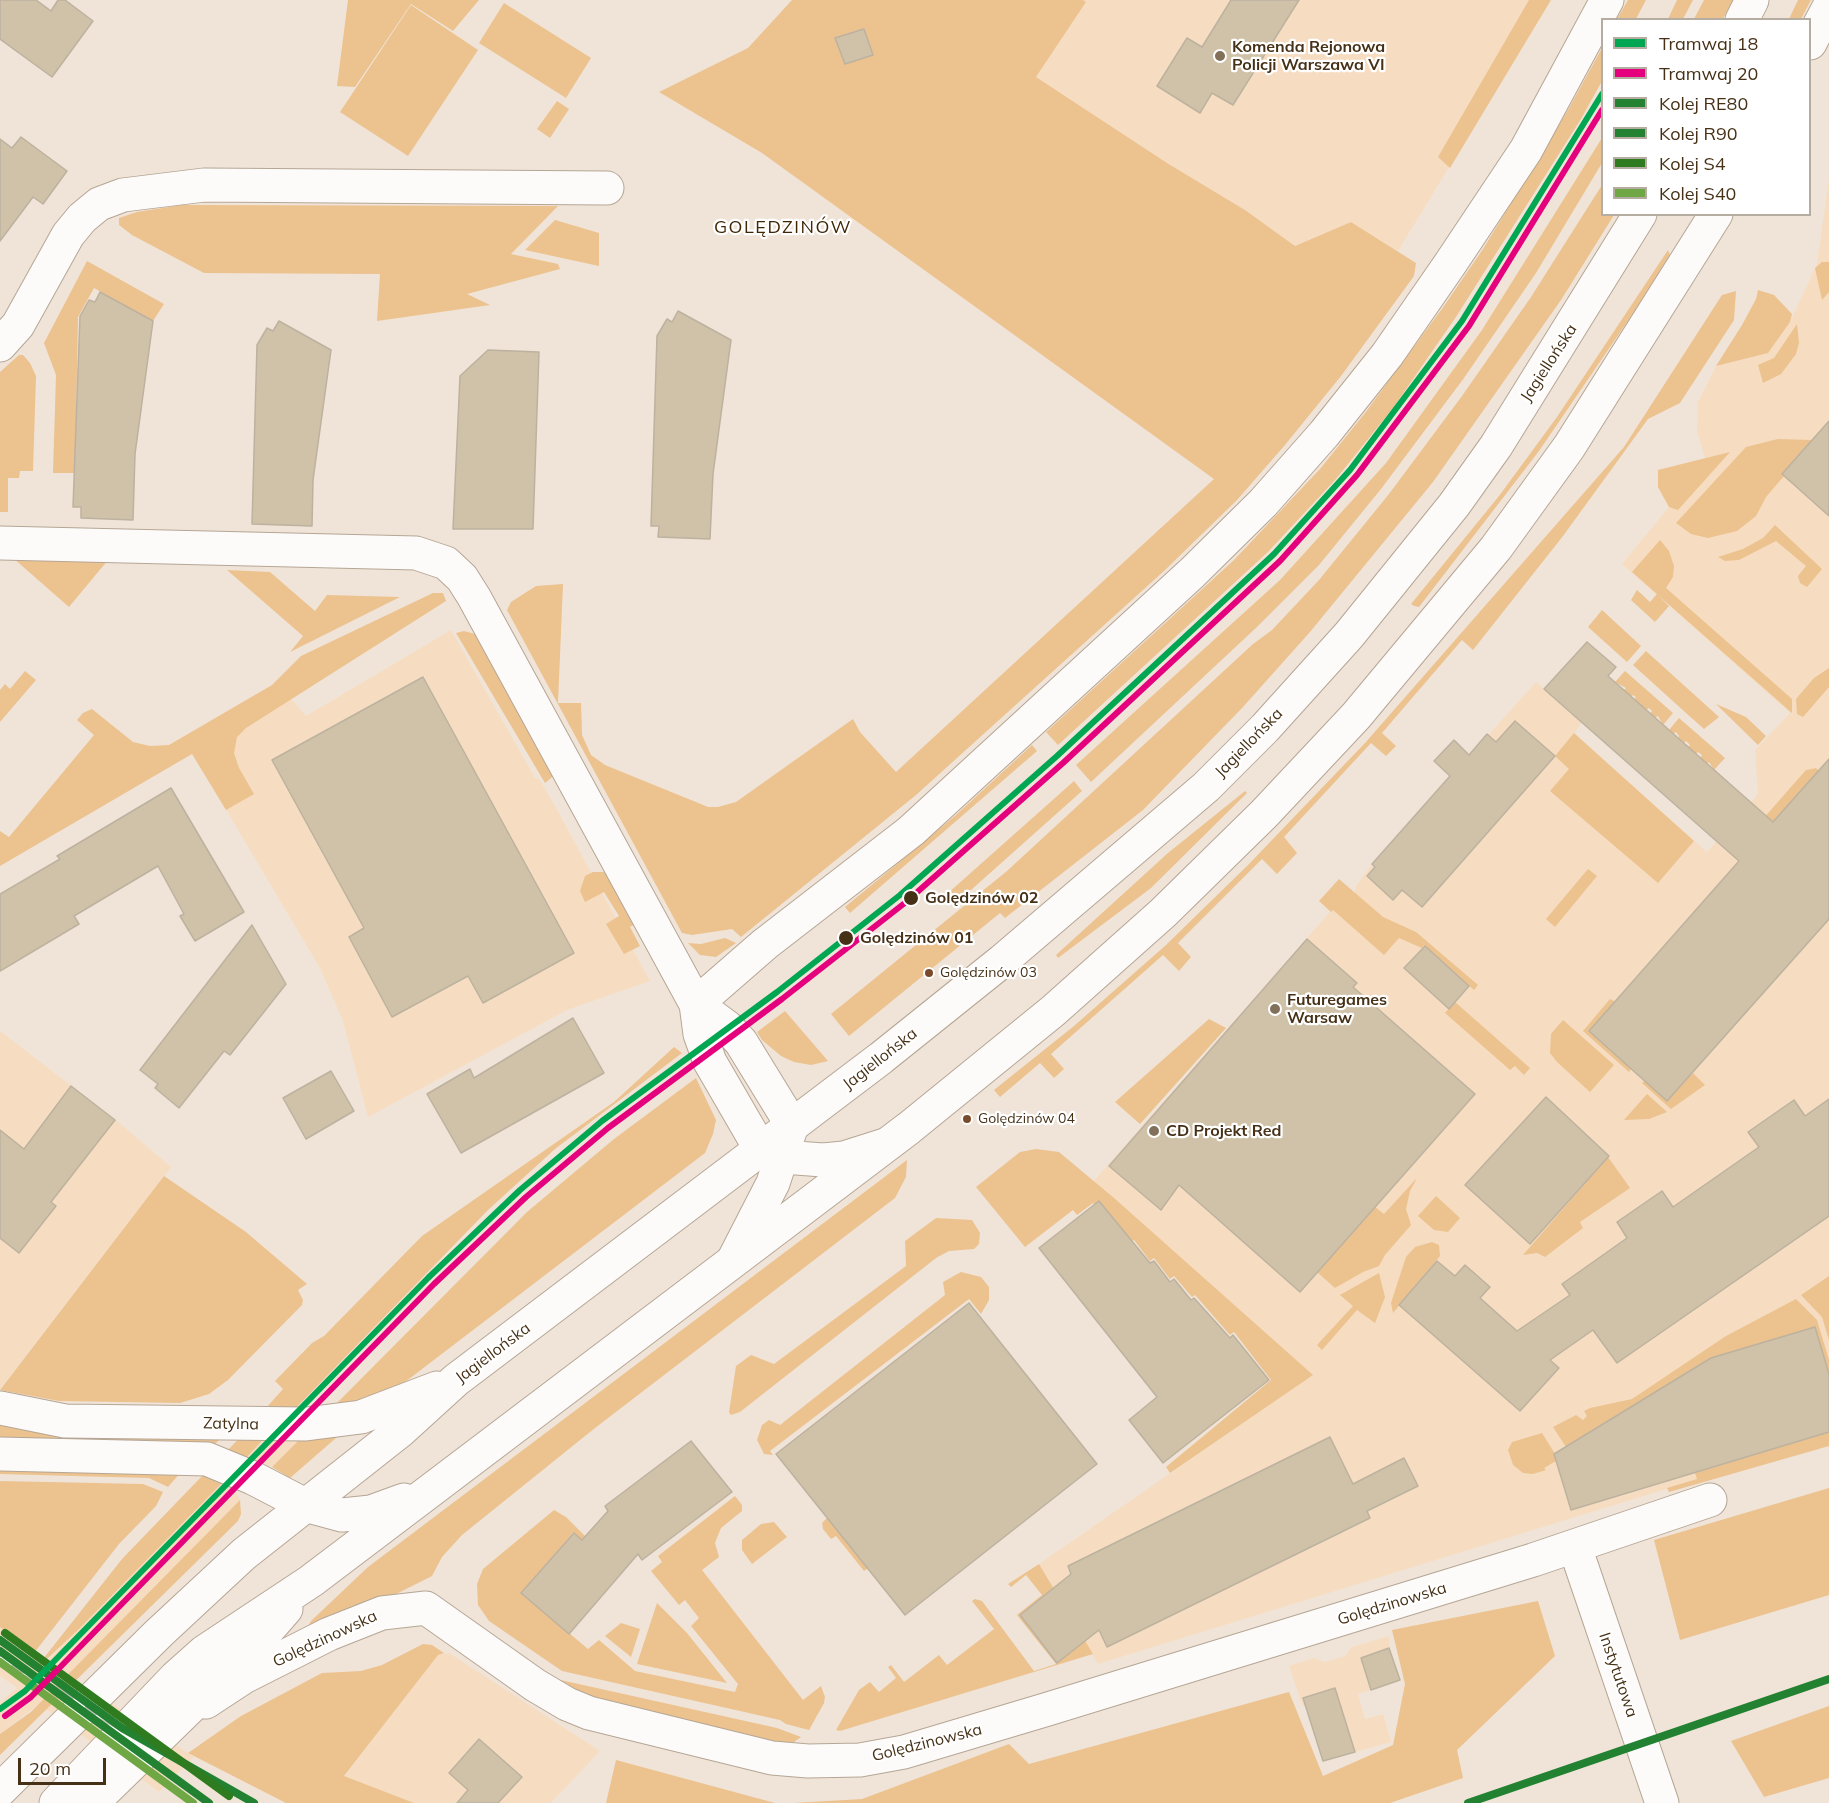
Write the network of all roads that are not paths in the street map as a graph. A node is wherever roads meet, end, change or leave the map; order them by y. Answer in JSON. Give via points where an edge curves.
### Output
{"nodes":[{"id":1,"x":1607,"y":0,"type":"edge"},
{"id":2,"x":1752,"y":0,"type":"edge"},
{"id":3,"x":1829,"y":7,"type":"edge"},
{"id":4,"x":1743,"y":18,"type":"edge"},
{"id":5,"x":1811,"y":39,"type":"edge"},
{"id":6,"x":607,"y":188,"type":"dead end"},
{"id":7,"x":1639,"y":216,"type":"edge"},
{"id":8,"x":1715,"y":216,"type":"edge"},
{"id":9,"x":0,"y":345,"type":"edge"},
{"id":10,"x":0,"y":543,"type":"edge"},
{"id":11,"x":696,"y":1005,"type":"junction"},
{"id":12,"x":792,"y":1125,"type":"junction"},
{"id":13,"x":885,"y":1145,"type":"junction"},
{"id":14,"x":772,"y":1153,"type":"junction"},
{"id":15,"x":734,"y":1259,"type":"junction"},
{"id":16,"x":456,"y":1380,"type":"junction"},
{"id":17,"x":0,"y":1408,"type":"edge"},
{"id":18,"x":0,"y":1454,"type":"edge"},
{"id":19,"x":425,"y":1492,"type":"junction"},
{"id":20,"x":1710,"y":1500,"type":"dead end"},
{"id":21,"x":305,"y":1505,"type":"junction"},
{"id":22,"x":1575,"y":1547,"type":"junction"},
{"id":23,"x":311,"y":1581,"type":"junction"},
{"id":24,"x":174,"y":1723,"type":"junction"},
{"id":25,"x":0,"y":1790,"type":"edge"},
{"id":26,"x":56,"y":1803,"type":"edge"},
{"id":27,"x":92,"y":1803,"type":"edge"},
{"id":28,"x":1662,"y":1803,"type":"edge"}],
"edges":[{"from":1,"to":11,"type":"main road","via":[[1526,150],[1444,273],[1380,364],[1263,503],[1184,581],[911,831],[765,944]]},
{"from":2,"to":4,"type":"main road"},
{"from":3,"to":5,"type":"main road"},
{"from":6,"to":9,"type":"main road","via":[[204,185],[123,195],[99,204],[81,218],[18,325]]},
{"from":7,"to":12,"type":"main road","name":"Jagiellońska","via":[[1572,328],[1461,495],[1349,635],[1265,728],[1175,814],[1002,961]]},
{"from":8,"to":13,"type":"main road","via":[[1569,447],[1496,548],[1356,716],[1264,814],[1162,913],[1036,1025]]},
{"from":10,"to":11,"type":"main road","via":[[416,553],[446,563],[474,597]]},
{"from":11,"to":12,"type":"main road","via":[[741,1042]]},
{"from":11,"to":14,"type":"main road","via":[[700,1034],[710,1062]]},
{"from":12,"to":14,"type":"main road","name":"Jagiellońska"},
{"from":13,"to":14,"type":"main road","via":[[844,1158],[802,1159]]},
{"from":13,"to":15,"type":"main road"},
{"from":14,"to":15,"type":"main road","via":[[770,1190]]},
{"from":14,"to":16,"type":"main road","name":"Jagiellońska"},
{"from":15,"to":19,"type":"main road"},
{"from":16,"to":17,"type":"main road","name":"Zatylna","via":[[361,1417],[306,1424],[65,1421]]},
{"from":16,"to":21,"type":"main road","name":"Jagiellońska","via":[[400,1431]]},
{"from":18,"to":21,"type":"main road","via":[[207,1459]]},
{"from":19,"to":21,"type":"main road","via":[[371,1512],[342,1515]]},
{"from":19,"to":23,"type":"main road"},
{"from":20,"to":22,"type":"main road","name":"Golędzinowska"},
{"from":21,"to":25,"type":"main road","name":"Jagiellońska","via":[[244,1554],[159,1633]]},
{"from":22,"to":24,"type":"main road","name":"Golędzinowska","via":[[883,1757],[840,1762],[772,1758],[589,1713],[535,1685],[426,1608],[382,1613],[330,1634],[244,1677]]},
{"from":22,"to":28,"type":"main road","name":"Instytutowa"},
{"from":23,"to":24,"type":"main road","via":[[258,1641]]},
{"from":23,"to":26,"type":"main road","via":[[204,1652]]},
{"from":24,"to":27,"type":"main road"}]}
